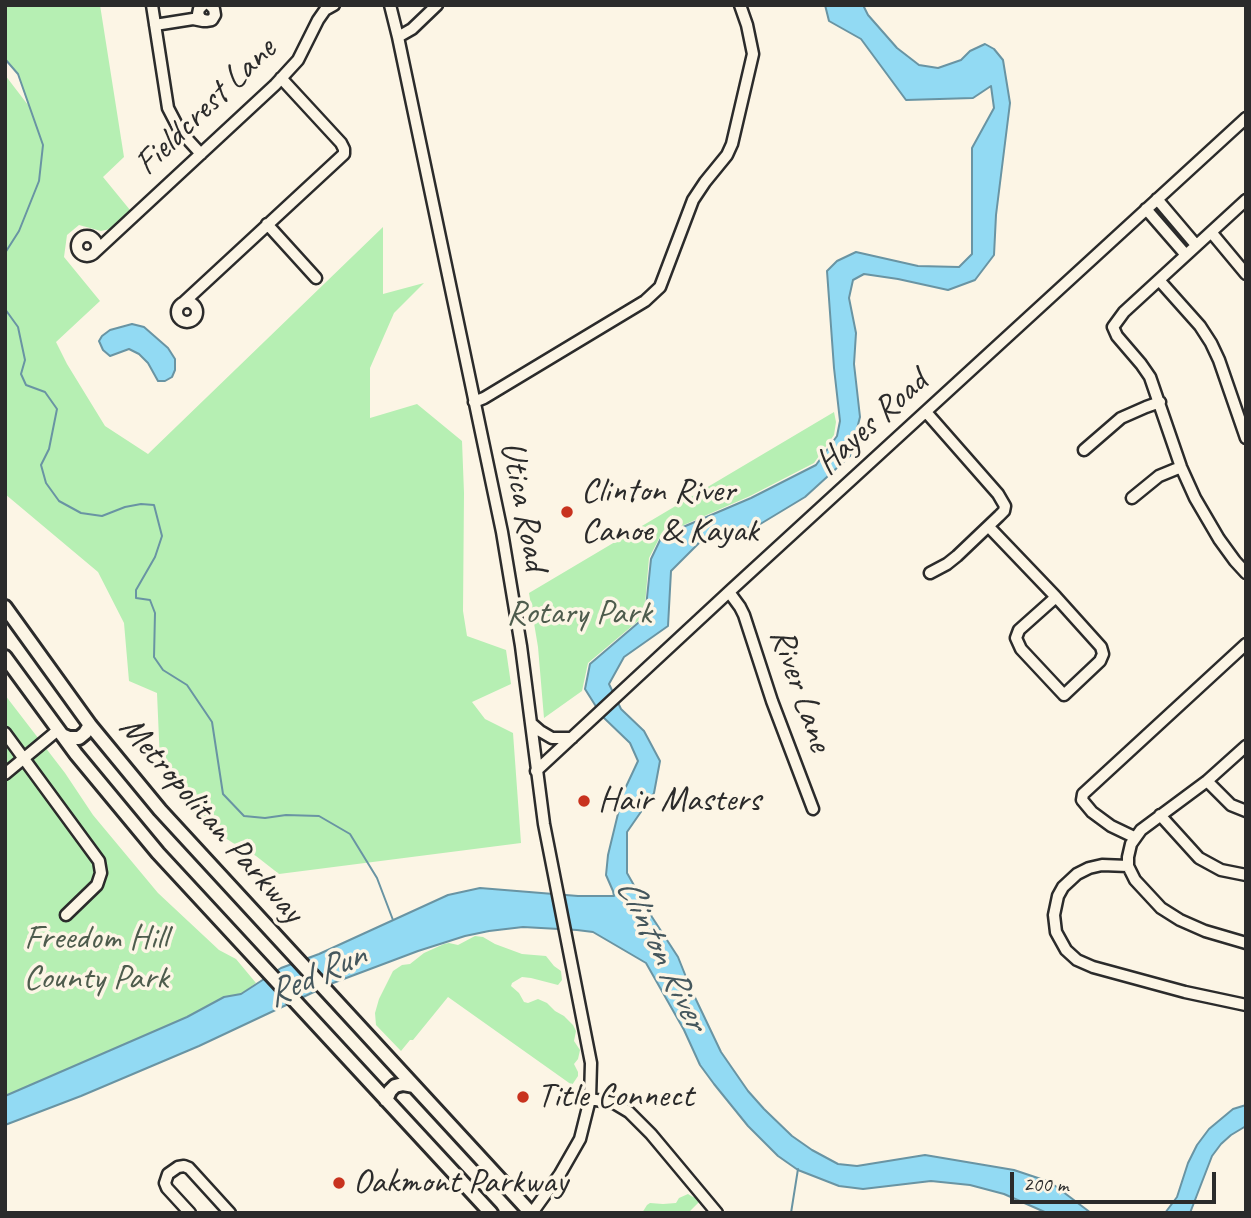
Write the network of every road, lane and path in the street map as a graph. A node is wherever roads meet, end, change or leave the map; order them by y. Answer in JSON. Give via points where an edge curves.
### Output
{"nodes":[{"id":1,"x":152,"y":5,"type":"edge"},
{"id":2,"x":210,"y":5,"type":"edge"},
{"id":3,"x":390,"y":5,"type":"edge"},
{"id":4,"x":437,"y":5,"type":"edge"},
{"id":5,"x":740,"y":5,"type":"edge"},
{"id":6,"x":327,"y":7,"type":"edge"},
{"id":7,"x":199,"y":14,"type":"edge"},
{"id":8,"x":155,"y":25,"type":"junction"},
{"id":9,"x":398,"y":37,"type":"junction"},
{"id":10,"x":281,"y":78,"type":"junction"},
{"id":11,"x":1246,"y":118,"type":"edge"},
{"id":12,"x":201,"y":154,"type":"junction"},
{"id":13,"x":1157,"y":199,"type":"junction"},
{"id":14,"x":1246,"y":200,"type":"edge"},
{"id":15,"x":1146,"y":209,"type":"junction"},
{"id":16,"x":267,"y":224,"type":"junction"},
{"id":17,"x":1211,"y":232,"type":"junction"},
{"id":18,"x":95,"y":239,"type":"junction"},
{"id":19,"x":108,"y":241,"type":"junction"},
{"id":20,"x":1196,"y":245,"type":"junction"},
{"id":21,"x":96,"y":252,"type":"junction"},
{"id":22,"x":1186,"y":255,"type":"junction"},
{"id":23,"x":1246,"y":274,"type":"edge"},
{"id":24,"x":316,"y":278,"type":"dead end"},
{"id":25,"x":1159,"y":280,"type":"junction"},
{"id":26,"x":194,"y":293,"type":"junction"},
{"id":27,"x":183,"y":303,"type":"junction"},
{"id":28,"x":195,"y":305,"type":"junction"},
{"id":29,"x":474,"y":402,"type":"junction"},
{"id":30,"x":1160,"y":402,"type":"junction"},
{"id":31,"x":926,"y":412,"type":"junction"},
{"id":32,"x":1246,"y":438,"type":"edge"},
{"id":33,"x":1084,"y":450,"type":"dead end"},
{"id":34,"x":1181,"y":467,"type":"junction"},
{"id":35,"x":1132,"y":498,"type":"dead end"},
{"id":36,"x":989,"y":527,"type":"junction"},
{"id":37,"x":1246,"y":572,"type":"edge"},
{"id":38,"x":930,"y":573,"type":"dead end"},
{"id":39,"x":729,"y":592,"type":"junction"},
{"id":40,"x":1056,"y":597,"type":"junction"},
{"id":41,"x":5,"y":607,"type":"edge"},
{"id":42,"x":1246,"y":644,"type":"edge"},
{"id":43,"x":5,"y":657,"type":"edge"},
{"id":44,"x":532,"y":724,"type":"junction"},
{"id":45,"x":90,"y":725,"type":"junction"},
{"id":46,"x":5,"y":733,"type":"edge"},
{"id":47,"x":60,"y":733,"type":"junction"},
{"id":48,"x":572,"y":738,"type":"junction"},
{"id":49,"x":1246,"y":746,"type":"edge"},
{"id":50,"x":23,"y":758,"type":"junction"},
{"id":51,"x":536,"y":771,"type":"junction"},
{"id":52,"x":5,"y":774,"type":"edge"},
{"id":53,"x":1207,"y":780,"type":"junction"},
{"id":54,"x":813,"y":809,"type":"dead end"},
{"id":55,"x":1246,"y":811,"type":"edge"},
{"id":56,"x":1160,"y":815,"type":"junction"},
{"id":57,"x":1134,"y":837,"type":"junction"},
{"id":58,"x":1128,"y":866,"type":"junction"},
{"id":59,"x":1246,"y":875,"type":"edge"},
{"id":60,"x":66,"y":915,"type":"dead end"},
{"id":61,"x":1246,"y":943,"type":"edge"},
{"id":62,"x":1246,"y":1005,"type":"edge"},
{"id":63,"x":414,"y":1086,"type":"junction"},
{"id":64,"x":590,"y":1099,"type":"junction"},
{"id":65,"x":386,"y":1100,"type":"junction"},
{"id":66,"x":190,"y":1213,"type":"edge"},
{"id":67,"x":230,"y":1213,"type":"edge"},
{"id":68,"x":491,"y":1213,"type":"edge"},
{"id":69,"x":531,"y":1213,"type":"edge"},
{"id":70,"x":717,"y":1213,"type":"edge"}],
"edges":[{"from":1,"to":8,"type":"street"},
{"from":2,"to":7,"type":"street","via":[[214,18],[209,21]]},
{"from":3,"to":9,"type":"street","name":"Utica Road"},
{"from":4,"to":9,"type":"street"},
{"from":5,"to":29,"type":"street","via":[[753,54],[732,144],[693,200],[660,287],[645,302]]},
{"from":6,"to":10,"type":"street","name":"Fieldcrest Lane","via":[[298,60]]},
{"from":7,"to":8,"type":"street"},
{"from":8,"to":12,"type":"street","via":[[168,108],[180,131]]},
{"from":9,"to":29,"type":"street","name":"Utica Road"},
{"from":10,"to":12,"type":"street","name":"Fieldcrest Lane"},
{"from":10,"to":16,"type":"street","via":[[341,143],[344,154]]},
{"from":11,"to":13,"type":"street","name":"Hayes Road"},
{"from":12,"to":19,"type":"street","name":"Fieldcrest Lane"},
{"from":13,"to":15,"type":"street","name":"Hayes Road"},
{"from":13,"to":20,"type":"street"},
{"from":14,"to":17,"type":"street"},
{"from":15,"to":22,"type":"street"},
{"from":15,"to":31,"type":"street","name":"Hayes Road"},
{"from":16,"to":24,"type":"street"},
{"from":16,"to":26,"type":"street"},
{"from":17,"to":20,"type":"street"},
{"from":17,"to":23,"type":"street"},
{"from":18,"to":19,"type":"street"},
{"from":18,"to":21,"type":"street"},
{"from":18,"to":21,"type":"street","via":[[83,237],[77,248],[86,256]]},
{"from":19,"to":21,"type":"street","name":"Fieldcrest Lane"},
{"from":20,"to":22,"type":"street"},
{"from":22,"to":25,"type":"street"},
{"from":25,"to":30,"type":"street","via":[[1113,327],[1146,370]]},
{"from":25,"to":32,"type":"street","via":[[1211,343]]},
{"from":26,"to":27,"type":"street"},
{"from":26,"to":28,"type":"street"},
{"from":27,"to":28,"type":"street"},
{"from":27,"to":28,"type":"street","via":[[177,314],[183,321],[195,318]]},
{"from":29,"to":44,"type":"street","name":"Utica Road","via":[[502,532]]},
{"from":30,"to":33,"type":"street","via":[[1127,414]]},
{"from":30,"to":34,"type":"street"},
{"from":31,"to":36,"type":"street","via":[[1004,502],[1004,511]]},
{"from":31,"to":39,"type":"street","name":"Hayes Road"},
{"from":34,"to":35,"type":"street","via":[[1159,476]]},
{"from":34,"to":37,"type":"street","via":[[1209,524]]},
{"from":36,"to":38,"type":"street"},
{"from":36,"to":40,"type":"street"},
{"from":39,"to":48,"type":"street","name":"Hayes Road"},
{"from":39,"to":54,"type":"street","name":"River Lane","via":[[744,615]]},
{"from":40,"to":40,"type":"street","via":[[1016,638],[1064,695],[1103,654]]},
{"from":41,"to":45,"type":"main road","name":"Metropolitan Parkway"},
{"from":42,"to":57,"type":"street","via":[[1083,793],[1082,800],[1093,812]]},
{"from":43,"to":47,"type":"main road","name":"Metropolitan Parkway"},
{"from":44,"to":48,"type":"street","via":[[552,738]]},
{"from":44,"to":51,"type":"street","name":"Utica Road"},
{"from":45,"to":47,"type":"main road","via":[[79,738]]},
{"from":45,"to":63,"type":"main road","name":"Metropolitan Parkway","via":[[174,826]]},
{"from":46,"to":50,"type":"street"},
{"from":47,"to":50,"type":"street"},
{"from":47,"to":65,"type":"main road","name":"Metropolitan Parkway","via":[[145,838]]},
{"from":48,"to":51,"type":"street","name":"Hayes Road"},
{"from":49,"to":53,"type":"street"},
{"from":50,"to":52,"type":"street"},
{"from":50,"to":60,"type":"street","via":[[99,861],[97,885]]},
{"from":51,"to":64,"type":"street","name":"Utica Road","via":[[590,1055]]},
{"from":53,"to":55,"type":"street","via":[[1231,805]]},
{"from":53,"to":56,"type":"street"},
{"from":56,"to":57,"type":"street"},
{"from":56,"to":59,"type":"street","via":[[1199,858],[1221,870]]},
{"from":57,"to":58,"type":"street"},
{"from":58,"to":61,"type":"street","via":[[1144,892],[1174,917],[1205,932]]},
{"from":58,"to":62,"type":"street","via":[[1089,867],[1063,887],[1054,915],[1056,932],[1066,950],[1093,967]]},
{"from":63,"to":65,"type":"main road","via":[[396,1087]]},
{"from":63,"to":69,"type":"main road","name":"Metropolitan Parkway"},
{"from":64,"to":69,"type":"street","name":"Utica Road","via":[[572,1154]]},
{"from":64,"to":70,"type":"street","via":[[614,1103],[635,1118]]},
{"from":65,"to":68,"type":"main road","name":"Metropolitan Parkway"},
{"from":66,"to":67,"type":"street","via":[[165,1183],[178,1167],[189,1168]]}]}
